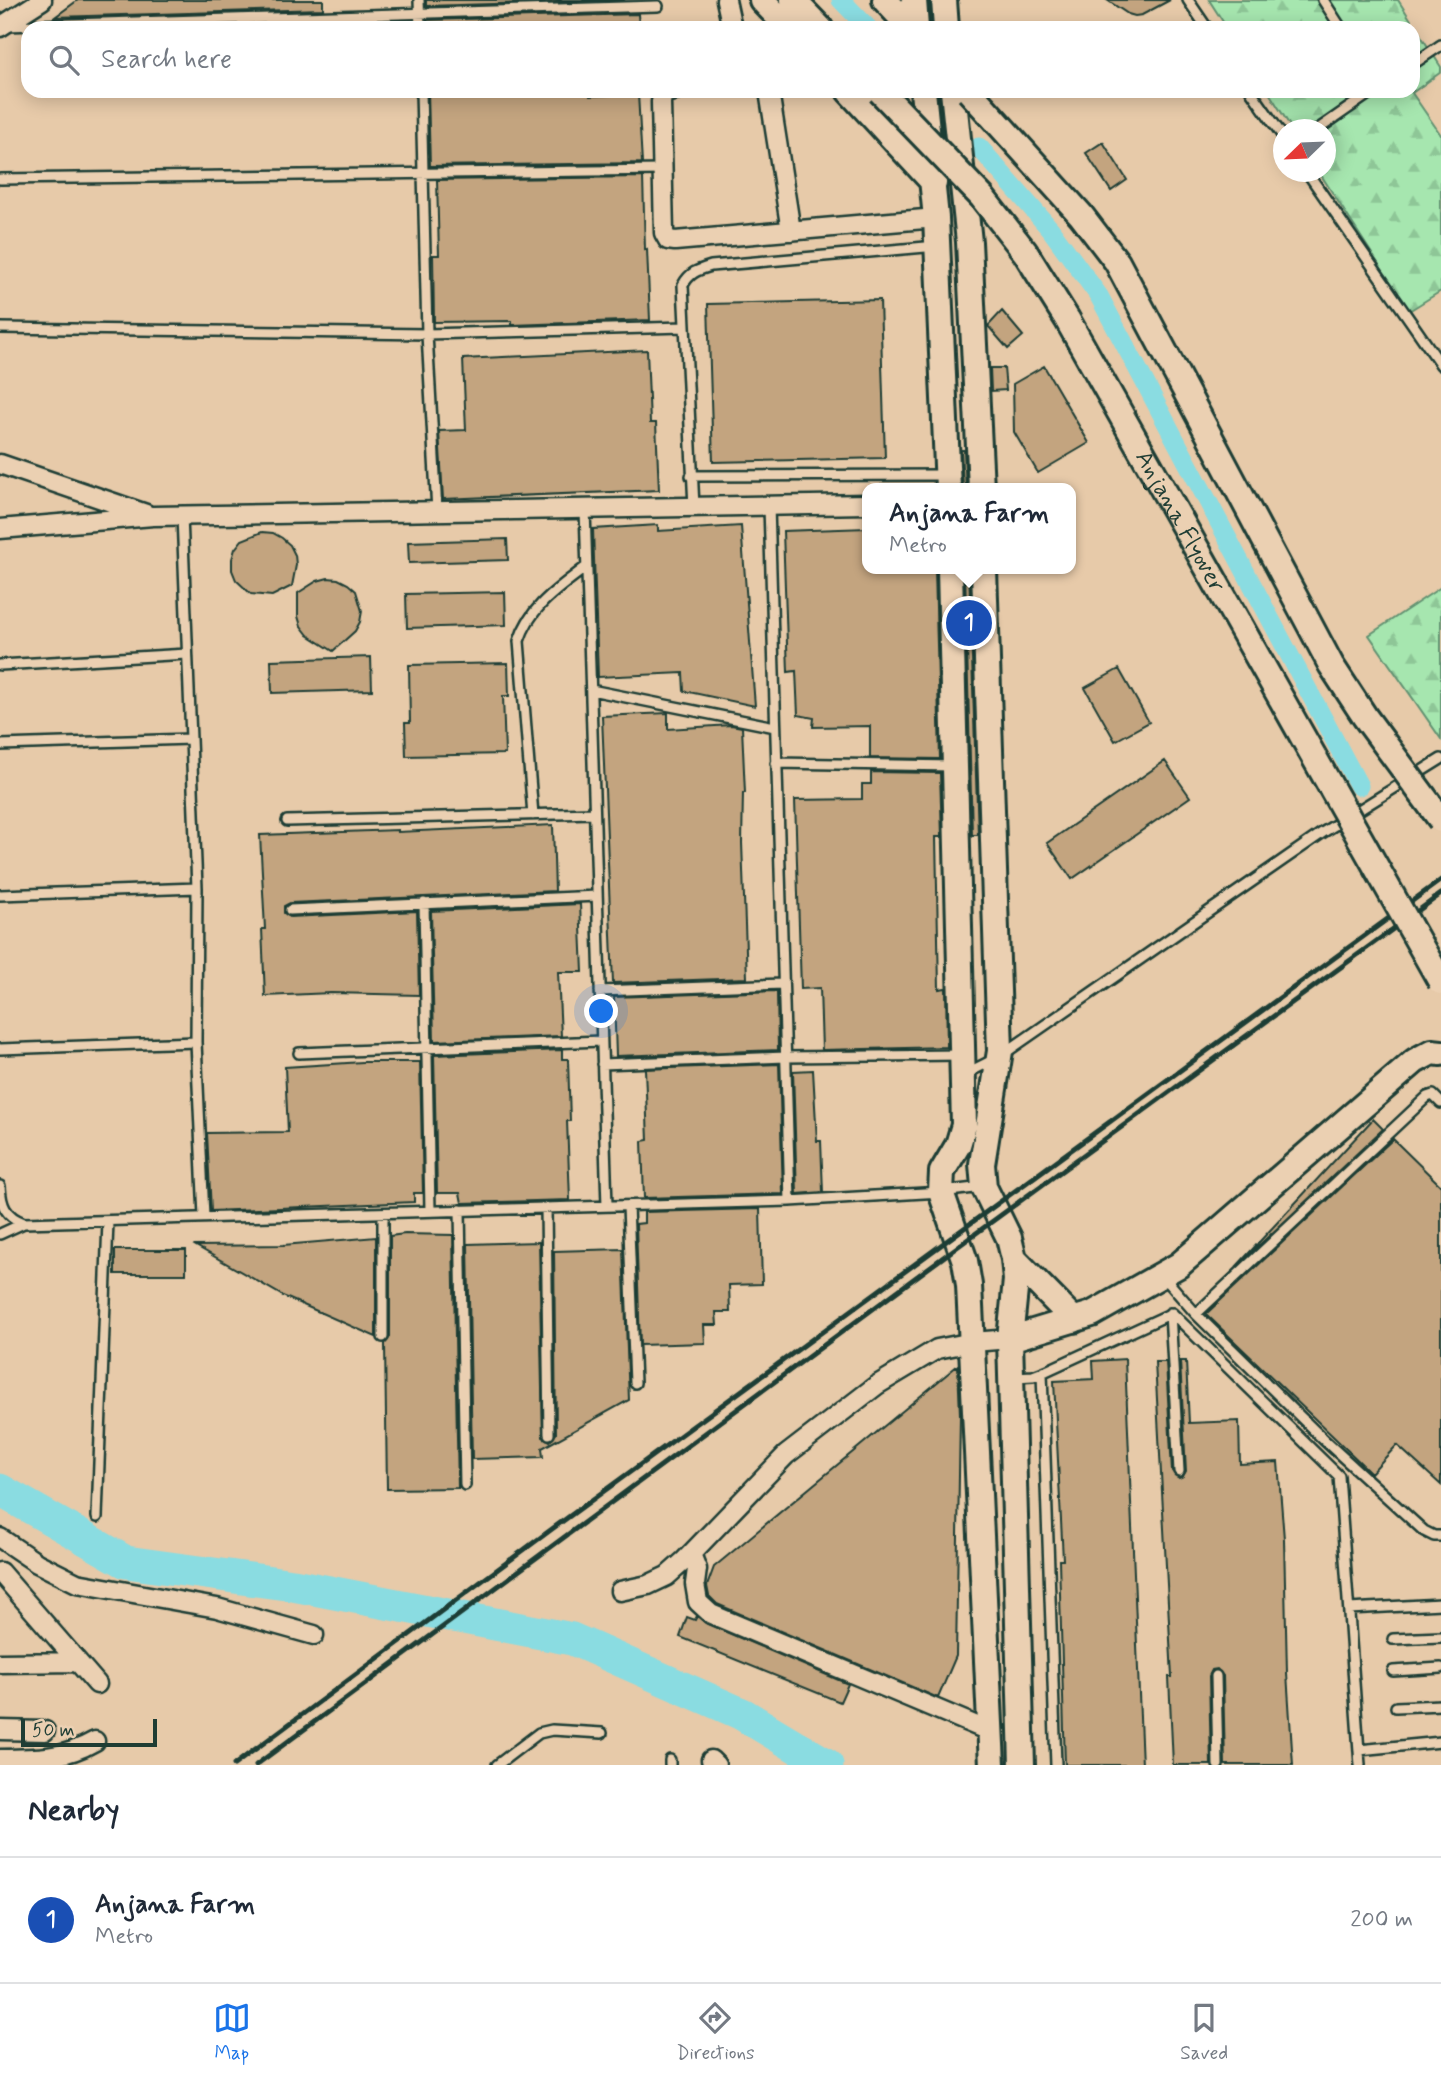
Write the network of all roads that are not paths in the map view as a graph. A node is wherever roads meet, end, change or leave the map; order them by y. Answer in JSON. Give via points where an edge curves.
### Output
{"nodes":[{"id":1,"x":42,"y":0,"type":"edge"},
{"id":2,"x":419,"y":0,"type":"edge"},
{"id":3,"x":726,"y":0,"type":"edge"},
{"id":4,"x":762,"y":0,"type":"edge"},
{"id":5,"x":793,"y":0,"type":"edge"},
{"id":6,"x":885,"y":0,"type":"edge"},
{"id":7,"x":914,"y":0,"type":"edge"},
{"id":8,"x":944,"y":0,"type":"edge"},
{"id":9,"x":1188,"y":0,"type":"edge"},
{"id":10,"x":1323,"y":0,"type":"edge"},
{"id":11,"x":658,"y":6,"type":"dead end"},
{"id":12,"x":419,"y":12,"type":"junction"},
{"id":13,"x":168,"y":21,"type":"edge"},
{"id":14,"x":420,"y":21,"type":"edge"},
{"id":15,"x":730,"y":21,"type":"edge"},
{"id":16,"x":782,"y":21,"type":"edge"},
{"id":17,"x":813,"y":21,"type":"edge"},
{"id":18,"x":907,"y":21,"type":"edge"},
{"id":19,"x":914,"y":21,"type":"edge"},
{"id":20,"x":946,"y":21,"type":"edge"},
{"id":21,"x":1202,"y":21,"type":"edge"},
{"id":22,"x":1336,"y":21,"type":"edge"},
{"id":23,"x":21,"y":26,"type":"edge"},
{"id":24,"x":0,"y":27,"type":"edge"},
{"id":25,"x":1441,"y":45,"type":"edge"},
{"id":26,"x":1420,"y":59,"type":"edge"},
{"id":27,"x":421,"y":98,"type":"edge"},
{"id":28,"x":662,"y":98,"type":"edge"},
{"id":29,"x":770,"y":98,"type":"edge"},
{"id":30,"x":856,"y":98,"type":"edge"},
{"id":31,"x":887,"y":98,"type":"edge"},
{"id":32,"x":924,"y":98,"type":"edge"},
{"id":33,"x":954,"y":98,"type":"edge"},
{"id":34,"x":975,"y":98,"type":"edge"},
{"id":35,"x":1256,"y":98,"type":"edge"},
{"id":36,"x":1363,"y":98,"type":"edge"},
{"id":37,"x":1333,"y":119,"type":"edge"},
{"id":38,"x":1273,"y":123,"type":"edge"},
{"id":39,"x":662,"y":170,"type":"junction"},
{"id":40,"x":423,"y":174,"type":"junction"},
{"id":41,"x":0,"y":179,"type":"edge"},
{"id":42,"x":932,"y":180,"type":"junction"},
{"id":43,"x":1314,"y":182,"type":"edge"},
{"id":44,"x":967,"y":215,"type":"junction"},
{"id":45,"x":936,"y":218,"type":"junction"},
{"id":46,"x":791,"y":231,"type":"junction"},
{"id":47,"x":937,"y":246,"type":"junction"},
{"id":48,"x":685,"y":327,"type":"junction"},
{"id":49,"x":0,"y":328,"type":"edge"},
{"id":50,"x":427,"y":334,"type":"junction"},
{"id":51,"x":1441,"y":365,"type":"edge"},
{"id":52,"x":0,"y":464,"type":"edge"},
{"id":53,"x":691,"y":476,"type":"junction"},
{"id":54,"x":947,"y":482,"type":"edge"},
{"id":55,"x":981,"y":483,"type":"edge"},
{"id":56,"x":862,"y":504,"type":"edge"},
{"id":57,"x":769,"y":506,"type":"junction"},
{"id":58,"x":694,"y":507,"type":"junction"},
{"id":59,"x":585,"y":509,"type":"junction"},
{"id":60,"x":437,"y":512,"type":"junction"},
{"id":61,"x":153,"y":516,"type":"junction"},
{"id":62,"x":182,"y":516,"type":"junction"},
{"id":63,"x":0,"y":529,"type":"edge"},
{"id":64,"x":586,"y":567,"type":"junction"},
{"id":65,"x":950,"y":574,"type":"edge"},
{"id":66,"x":984,"y":574,"type":"edge"},
{"id":67,"x":187,"y":654,"type":"junction"},
{"id":68,"x":0,"y":664,"type":"edge"},
{"id":69,"x":591,"y":690,"type":"junction"},
{"id":70,"x":775,"y":727,"type":"junction"},
{"id":71,"x":191,"y":739,"type":"junction"},
{"id":72,"x":0,"y":745,"type":"edge"},
{"id":73,"x":1441,"y":759,"type":"edge"},
{"id":74,"x":776,"y":763,"type":"junction"},
{"id":75,"x":956,"y":766,"type":"junction"},
{"id":76,"x":594,"y":813,"type":"junction"},
{"id":77,"x":533,"y":815,"type":"junction"},
{"id":78,"x":1441,"y":820,"type":"edge"},
{"id":79,"x":287,"y":821,"type":"dead end"},
{"id":80,"x":197,"y":888,"type":"junction"},
{"id":81,"x":0,"y":895,"type":"edge"},
{"id":82,"x":597,"y":896,"type":"junction"},
{"id":83,"x":424,"y":903,"type":"junction"},
{"id":84,"x":290,"y":909,"type":"dead end"},
{"id":85,"x":1441,"y":982,"type":"edge"},
{"id":86,"x":783,"y":984,"type":"junction"},
{"id":87,"x":600,"y":991,"type":"junction"},
{"id":88,"x":601,"y":1041,"type":"junction"},
{"id":89,"x":196,"y":1042,"type":"junction"},
{"id":90,"x":427,"y":1048,"type":"junction"},
{"id":91,"x":0,"y":1049,"type":"edge"},
{"id":92,"x":1438,"y":1050,"type":"edge"},
{"id":93,"x":299,"y":1053,"type":"dead end"},
{"id":94,"x":786,"y":1057,"type":"junction"},
{"id":95,"x":999,"y":1057,"type":"junction"},
{"id":96,"x":602,"y":1065,"type":"junction"},
{"id":97,"x":963,"y":1065,"type":"junction"},
{"id":98,"x":1441,"y":1103,"type":"edge"},
{"id":99,"x":0,"y":1186,"type":"edge"},
{"id":100,"x":984,"y":1187,"type":"junction"},
{"id":101,"x":941,"y":1192,"type":"junction"},
{"id":102,"x":790,"y":1201,"type":"junction"},
{"id":103,"x":607,"y":1206,"type":"junction"},
{"id":104,"x":628,"y":1206,"type":"junction"},
{"id":105,"x":546,"y":1208,"type":"junction"},
{"id":106,"x":460,"y":1210,"type":"junction"},
{"id":107,"x":430,"y":1211,"type":"junction"},
{"id":108,"x":383,"y":1213,"type":"junction"},
{"id":109,"x":204,"y":1217,"type":"junction"},
{"id":110,"x":108,"y":1221,"type":"junction"},
{"id":111,"x":24,"y":1223,"type":"junction"},
{"id":112,"x":0,"y":1234,"type":"edge"},
{"id":113,"x":1014,"y":1259,"type":"junction"},
{"id":114,"x":1162,"y":1275,"type":"junction"},
{"id":115,"x":1170,"y":1313,"type":"junction"},
{"id":116,"x":1196,"y":1314,"type":"junction"},
{"id":117,"x":1074,"y":1321,"type":"junction"},
{"id":118,"x":383,"y":1337,"type":"dead end"},
{"id":119,"x":1010,"y":1339,"type":"junction"},
{"id":120,"x":973,"y":1342,"type":"junction"},
{"id":121,"x":1042,"y":1373,"type":"junction"},
{"id":122,"x":1011,"y":1378,"type":"junction"},
{"id":123,"x":635,"y":1383,"type":"dead end"},
{"id":124,"x":549,"y":1434,"type":"dead end"},
{"id":125,"x":1179,"y":1471,"type":"dead end"},
{"id":126,"x":466,"y":1485,"type":"dead end"},
{"id":127,"x":97,"y":1517,"type":"dead end"},
{"id":128,"x":1441,"y":1536,"type":"edge"},
{"id":129,"x":0,"y":1538,"type":"edge"},
{"id":130,"x":23,"y":1554,"type":"junction"},
{"id":131,"x":691,"y":1554,"type":"junction"},
{"id":132,"x":0,"y":1571,"type":"edge"},
{"id":133,"x":620,"y":1591,"type":"dead end"},
{"id":134,"x":1441,"y":1604,"type":"edge"},
{"id":135,"x":1349,"y":1609,"type":"junction"},
{"id":136,"x":314,"y":1635,"type":"dead end"},
{"id":137,"x":1441,"y":1637,"type":"edge"},
{"id":138,"x":1393,"y":1639,"type":"dead end"},
{"id":139,"x":78,"y":1662,"type":"junction"},
{"id":140,"x":0,"y":1664,"type":"edge"},
{"id":141,"x":1441,"y":1668,"type":"edge"},
{"id":142,"x":1393,"y":1671,"type":"dead end"},
{"id":143,"x":1216,"y":1676,"type":"dead end"},
{"id":144,"x":97,"y":1684,"type":"dead end"},
{"id":145,"x":1441,"y":1705,"type":"edge"},
{"id":146,"x":1396,"y":1707,"type":"dead end"},
{"id":147,"x":0,"y":1730,"type":"edge"},
{"id":148,"x":45,"y":1731,"type":"dead end"},
{"id":149,"x":991,"y":1732,"type":"junction"},
{"id":150,"x":602,"y":1733,"type":"dead end"},
{"id":151,"x":95,"y":1741,"type":"dead end"},
{"id":152,"x":1441,"y":1742,"type":"edge"},
{"id":153,"x":1359,"y":1750,"type":"junction"},
{"id":154,"x":0,"y":1759,"type":"edge"},
{"id":155,"x":497,"y":1765,"type":"edge"},
{"id":156,"x":992,"y":1765,"type":"edge"},
{"id":157,"x":1023,"y":1765,"type":"edge"},
{"id":158,"x":1056,"y":1765,"type":"edge"},
{"id":159,"x":1219,"y":1765,"type":"edge"},
{"id":160,"x":1360,"y":1765,"type":"edge"}],
"edges":[{"from":1,"to":24,"type":"street"},
{"from":2,"to":12,"type":"lane"},
{"from":3,"to":15,"type":"street"},
{"from":4,"to":16,"type":"main road"},
{"from":5,"to":17,"type":"main road"},
{"from":6,"to":18,"type":"main road"},
{"from":7,"to":19,"type":"main road"},
{"from":8,"to":20,"type":"main road"},
{"from":9,"to":21,"type":"lane"},
{"from":10,"to":22,"type":"lane"},
{"from":11,"to":12,"type":"lane"},
{"from":12,"to":13,"type":"lane"},
{"from":12,"to":14,"type":"lane"},
{"from":23,"to":24,"type":"lane"},
{"from":25,"to":26,"type":"lane"},
{"from":27,"to":40,"type":"lane"},
{"from":28,"to":39,"type":"street"},
{"from":29,"to":46,"type":"street"},
{"from":30,"to":42,"type":"main road"},
{"from":31,"to":85,"type":"main road","name":"Anjana Flyover","bridge":true,"via":[[982,197],[1068,318]]},
{"from":32,"to":42,"type":"main road"},
{"from":33,"to":44,"type":"main road"},
{"from":34,"to":78,"type":"main road","bridge":true,"via":[[1073,205],[1117,262],[1331,665]]},
{"from":35,"to":38,"type":"lane"},
{"from":36,"to":37,"type":"lane"},
{"from":39,"to":40,"type":"lane"},
{"from":39,"to":46,"type":"street","via":[[668,240]]},
{"from":40,"to":41,"type":"lane"},
{"from":40,"to":50,"type":"lane"},
{"from":42,"to":44,"type":"main road"},
{"from":42,"to":45,"type":"main road"},
{"from":43,"to":51,"type":"lane"},
{"from":44,"to":55,"type":"main road"},
{"from":45,"to":46,"type":"street"},
{"from":45,"to":47,"type":"main road"},
{"from":47,"to":48,"type":"lane","via":[[696,270],[683,285]]},
{"from":47,"to":54,"type":"main road"},
{"from":48,"to":50,"type":"lane"},
{"from":48,"to":53,"type":"lane"},
{"from":49,"to":50,"type":"lane"},
{"from":50,"to":60,"type":"lane"},
{"from":52,"to":61,"type":"street"},
{"from":53,"to":54,"type":"lane"},
{"from":53,"to":58,"type":"lane"},
{"from":56,"to":57,"type":"street"},
{"from":57,"to":58,"type":"street"},
{"from":57,"to":70,"type":"lane"},
{"from":58,"to":59,"type":"street"},
{"from":59,"to":60,"type":"street"},
{"from":59,"to":64,"type":"lane"},
{"from":60,"to":62,"type":"street"},
{"from":61,"to":62,"type":"street"},
{"from":61,"to":63,"type":"street"},
{"from":62,"to":67,"type":"lane"},
{"from":64,"to":69,"type":"lane"},
{"from":64,"to":77,"type":"lane","via":[[540,604],[524,625],[519,641]]},
{"from":65,"to":75,"type":"main road"},
{"from":66,"to":95,"type":"main road"},
{"from":67,"to":68,"type":"lane"},
{"from":67,"to":71,"type":"lane"},
{"from":69,"to":70,"type":"lane"},
{"from":69,"to":76,"type":"lane"},
{"from":70,"to":74,"type":"lane"},
{"from":71,"to":72,"type":"lane"},
{"from":71,"to":80,"type":"lane"},
{"from":73,"to":95,"type":"lane","via":[[1322,833]]},
{"from":74,"to":75,"type":"lane"},
{"from":74,"to":86,"type":"lane"},
{"from":75,"to":97,"type":"main road"},
{"from":76,"to":77,"type":"lane"},
{"from":76,"to":82,"type":"lane"},
{"from":77,"to":79,"type":"lane"},
{"from":80,"to":81,"type":"lane"},
{"from":80,"to":89,"type":"lane"},
{"from":82,"to":83,"type":"lane"},
{"from":82,"to":87,"type":"lane"},
{"from":83,"to":84,"type":"lane"},
{"from":83,"to":90,"type":"lane"},
{"from":86,"to":87,"type":"lane"},
{"from":86,"to":94,"type":"lane"},
{"from":87,"to":88,"type":"lane"},
{"from":88,"to":90,"type":"lane"},
{"from":88,"to":96,"type":"lane"},
{"from":89,"to":91,"type":"lane"},
{"from":89,"to":109,"type":"lane"},
{"from":90,"to":93,"type":"lane"},
{"from":90,"to":107,"type":"lane"},
{"from":92,"to":114,"type":"main road","via":[[1415,1060],[1201,1247]]},
{"from":94,"to":96,"type":"lane"},
{"from":94,"to":97,"type":"lane"},
{"from":94,"to":102,"type":"lane"},
{"from":95,"to":97,"type":"lane"},
{"from":95,"to":100,"type":"main road","via":[[983,1151]]},
{"from":96,"to":103,"type":"lane"},
{"from":97,"to":101,"type":"main road","via":[[964,1125],[942,1172]]},
{"from":98,"to":116,"type":"lane","via":[[1433,1095],[1427,1097]]},
{"from":99,"to":111,"type":"lane","via":[[5,1210]]},
{"from":100,"to":101,"type":"lane"},
{"from":100,"to":113,"type":"main road"},
{"from":101,"to":102,"type":"lane"},
{"from":101,"to":120,"type":"main road","via":[[965,1261]]},
{"from":102,"to":104,"type":"lane"},
{"from":103,"to":104,"type":"lane"},
{"from":103,"to":105,"type":"lane"},
{"from":104,"to":123,"type":"lane"},
{"from":105,"to":106,"type":"lane"},
{"from":105,"to":124,"type":"lane"},
{"from":106,"to":107,"type":"lane"},
{"from":106,"to":126,"type":"lane"},
{"from":107,"to":108,"type":"lane"},
{"from":108,"to":109,"type":"lane"},
{"from":108,"to":118,"type":"lane"},
{"from":109,"to":110,"type":"lane"},
{"from":110,"to":111,"type":"lane"},
{"from":110,"to":127,"type":"lane"},
{"from":111,"to":112,"type":"lane"},
{"from":113,"to":117,"type":"main road"},
{"from":113,"to":119,"type":"main road"},
{"from":114,"to":116,"type":"lane"},
{"from":114,"to":117,"type":"main road"},
{"from":115,"to":121,"type":"lane"},
{"from":115,"to":125,"type":"lane"},
{"from":115,"to":135,"type":"lane","via":[[1339,1476]]},
{"from":116,"to":128,"type":"lane","via":[[1414,1522]]},
{"from":117,"to":119,"type":"main road"},
{"from":119,"to":120,"type":"street"},
{"from":119,"to":122,"type":"main road"},
{"from":120,"to":131,"type":"street","via":[[937,1349],[877,1385],[786,1455]]},
{"from":120,"to":149,"type":"main road"},
{"from":121,"to":122,"type":"lane"},
{"from":121,"to":158,"type":"lane"},
{"from":122,"to":157,"type":"main road"},
{"from":129,"to":130,"type":"street"},
{"from":130,"to":132,"type":"street"},
{"from":130,"to":136,"type":"street","via":[[77,1583],[217,1608]]},
{"from":131,"to":133,"type":"street","via":[[667,1576]]},
{"from":131,"to":149,"type":"street","via":[[697,1569],[698,1602],[710,1614]]},
{"from":132,"to":139,"type":"street"},
{"from":134,"to":135,"type":"lane"},
{"from":135,"to":153,"type":"lane"},
{"from":137,"to":138,"type":"lane"},
{"from":139,"to":140,"type":"street"},
{"from":139,"to":144,"type":"street"},
{"from":141,"to":142,"type":"lane"},
{"from":143,"to":159,"type":"lane"},
{"from":145,"to":146,"type":"lane"},
{"from":147,"to":148,"type":"street"},
{"from":149,"to":156,"type":"main road"},
{"from":150,"to":155,"type":"lane","via":[[539,1733]]},
{"from":151,"to":154,"type":"street","via":[[56,1757]]},
{"from":152,"to":153,"type":"lane"},
{"from":153,"to":160,"type":"lane"}]}
